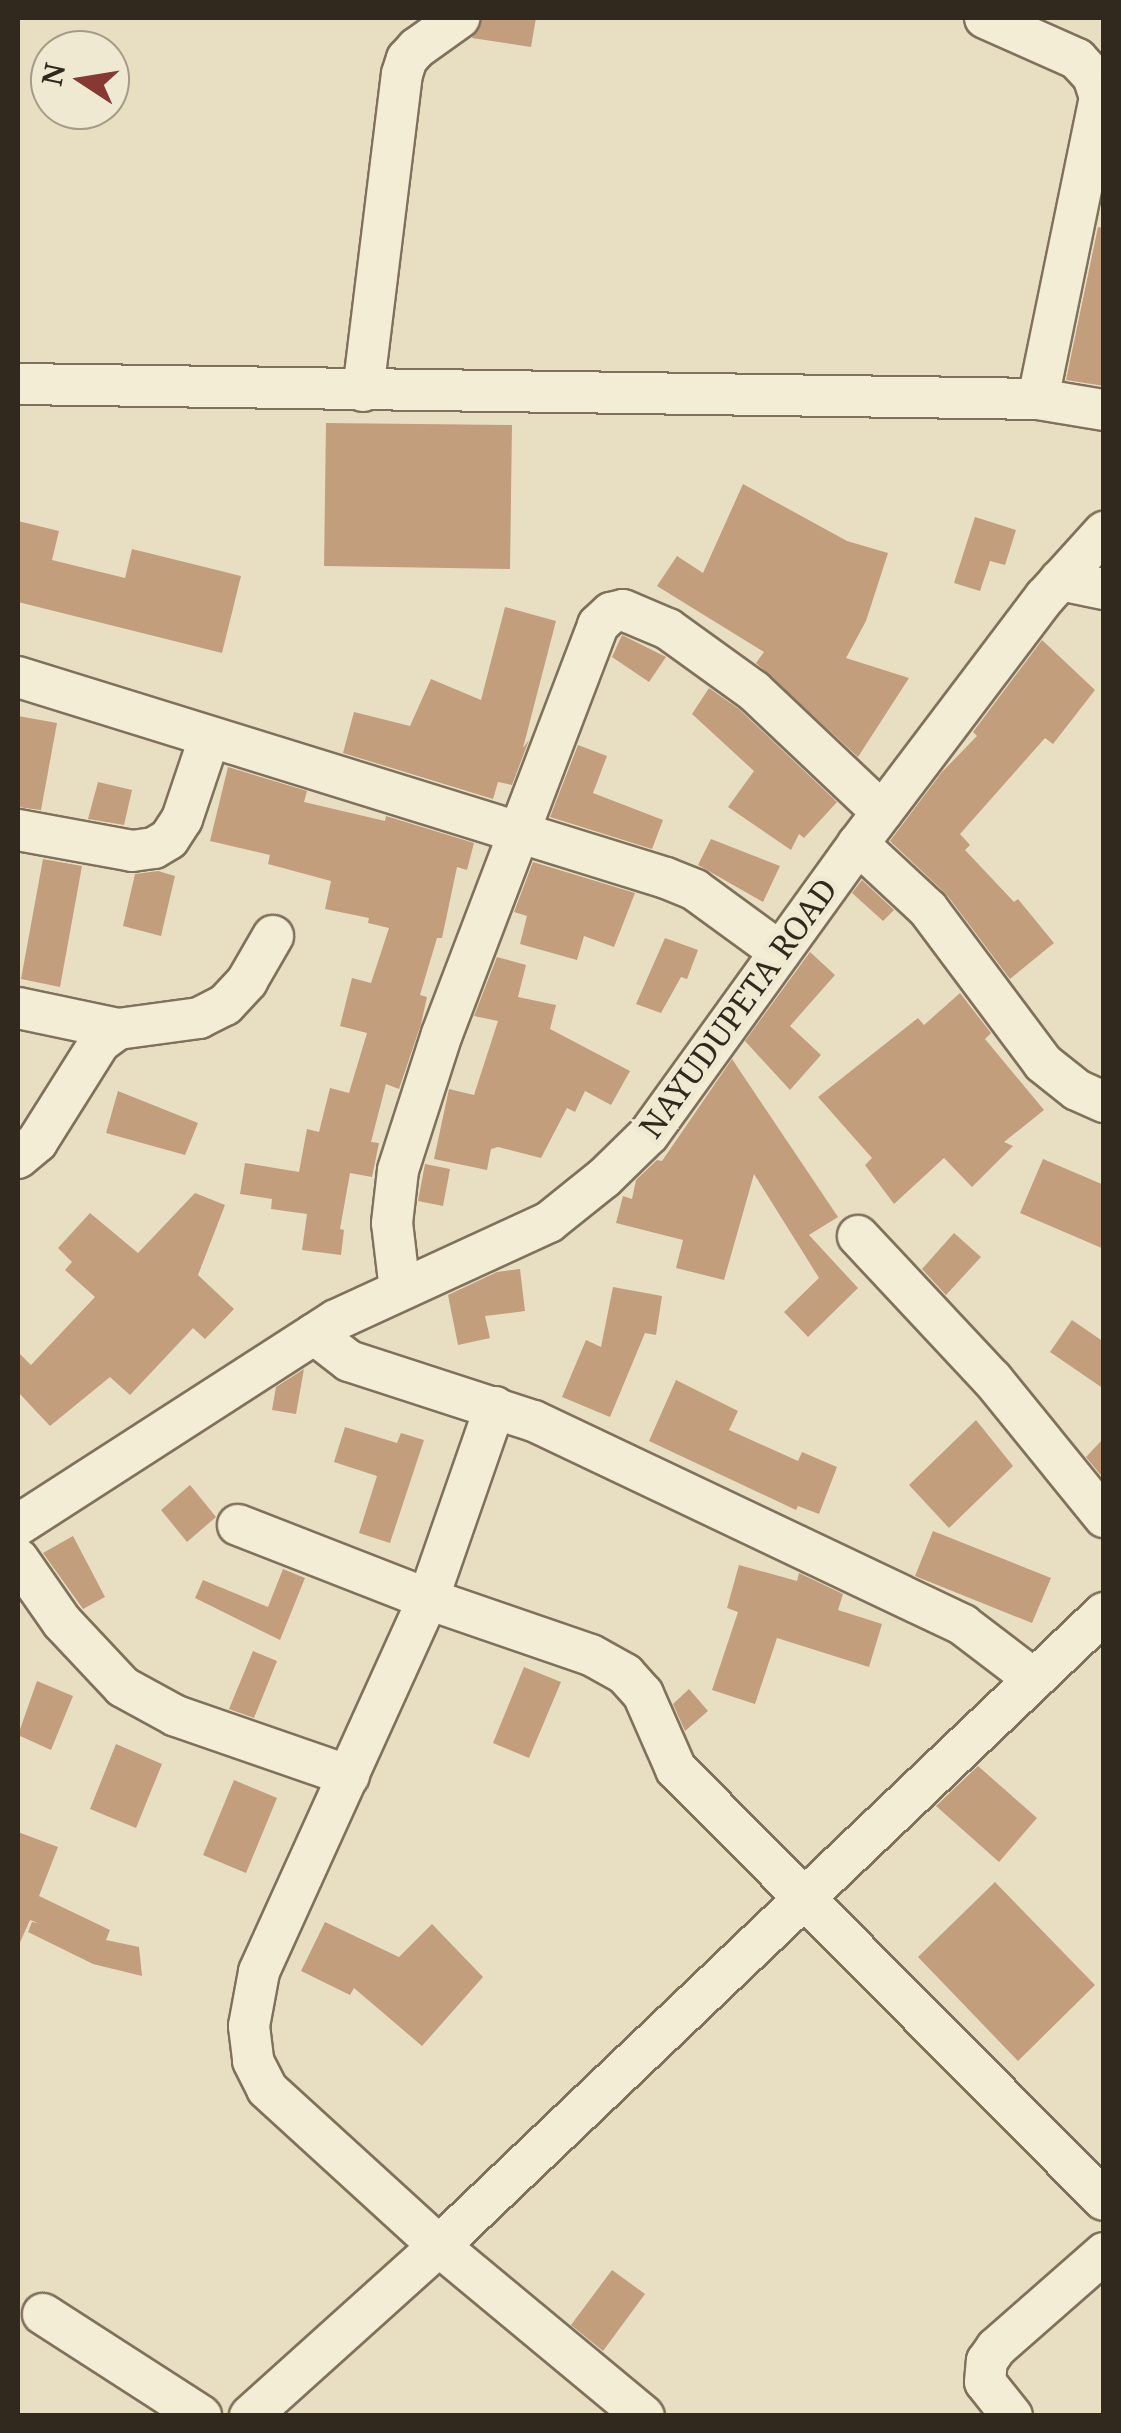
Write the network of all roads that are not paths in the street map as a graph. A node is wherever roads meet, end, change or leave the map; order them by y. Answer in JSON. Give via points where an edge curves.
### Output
{"nodes":[{"id":1,"x":458,"y":18,"type":"edge"},
{"id":2,"x":985,"y":18,"type":"edge"},
{"id":3,"x":18,"y":384,"type":"edge"},
{"id":4,"x":363,"y":391,"type":"junction"},
{"id":5,"x":1038,"y":399,"type":"junction"},
{"id":6,"x":1104,"y":410,"type":"edge"},
{"id":7,"x":1104,"y":532,"type":"edge"},
{"id":8,"x":1060,"y":580,"type":"junction"},
{"id":9,"x":1104,"y":589,"type":"edge"},
{"id":10,"x":18,"y":677,"type":"edge"},
{"id":11,"x":209,"y":739,"type":"junction"},
{"id":12,"x":882,"y":812,"type":"junction"},
{"id":13,"x":18,"y":830,"type":"edge"},
{"id":14,"x":520,"y":836,"type":"junction"},
{"id":15,"x":858,"y":844,"type":"junction"},
{"id":16,"x":273,"y":936,"type":"dead end"},
{"id":17,"x":780,"y":952,"type":"junction"},
{"id":18,"x":18,"y":1008,"type":"edge"},
{"id":19,"x":118,"y":1028,"type":"junction"},
{"id":20,"x":1104,"y":1102,"type":"edge"},
{"id":21,"x":18,"y":1158,"type":"edge"},
{"id":22,"x":858,"y":1236,"type":"dead end"},
{"id":23,"x":400,"y":1290,"type":"junction"},
{"id":24,"x":314,"y":1334,"type":"junction"},
{"id":25,"x":495,"y":1407,"type":"junction"},
{"id":26,"x":1104,"y":1518,"type":"edge"},
{"id":27,"x":18,"y":1525,"type":"edge"},
{"id":28,"x":238,"y":1525,"type":"dead end"},
{"id":29,"x":18,"y":1560,"type":"edge"},
{"id":30,"x":428,"y":1599,"type":"junction"},
{"id":31,"x":1104,"y":1613,"type":"edge"},
{"id":32,"x":1034,"y":1679,"type":"junction"},
{"id":33,"x":348,"y":1776,"type":"junction"},
{"id":34,"x":806,"y":1896,"type":"junction"},
{"id":35,"x":1104,"y":2200,"type":"edge"},
{"id":36,"x":439,"y":2246,"type":"junction"},
{"id":37,"x":1104,"y":2252,"type":"edge"},
{"id":38,"x":43,"y":2314,"type":"dead end"},
{"id":39,"x":201,"y":2416,"type":"edge"},
{"id":40,"x":250,"y":2416,"type":"edge"},
{"id":41,"x":644,"y":2416,"type":"edge"},
{"id":42,"x":1012,"y":2416,"type":"edge"}],
"edges":[{"from":1,"to":4,"type":"street","via":[[418,48],[402,74]]},
{"from":2,"to":5,"type":"street","via":[[1077,59],[1100,97]]},
{"from":3,"to":4,"type":"street"},
{"from":4,"to":5,"type":"street"},
{"from":5,"to":6,"type":"street"},
{"from":7,"to":8,"type":"street","name":"NAYUDUPETA ROAD"},
{"from":8,"to":9,"type":"street"},
{"from":8,"to":12,"type":"street","name":"NAYUDUPETA ROAD"},
{"from":10,"to":11,"type":"street"},
{"from":11,"to":13,"type":"street","via":[[182,819],[154,848],[132,851]]},
{"from":11,"to":14,"type":"street"},
{"from":12,"to":14,"type":"street","via":[[754,692],[668,628],[623,610],[611,612],[589,643]]},
{"from":12,"to":15,"type":"street","name":"NAYUDUPETA ROAD"},
{"from":14,"to":17,"type":"street","via":[[695,890]]},
{"from":14,"to":23,"type":"street","via":[[442,1034],[398,1170],[392,1223]]},
{"from":15,"to":17,"type":"street","name":"NAYUDUPETA ROAD"},
{"from":15,"to":20,"type":"street","via":[[928,908],[1043,1063]]},
{"from":16,"to":19,"type":"street","via":[[225,1005],[199,1018]]},
{"from":17,"to":23,"type":"street","name":"NAYUDUPETA ROAD","via":[[649,1134],[604,1178],[549,1222]]},
{"from":18,"to":19,"type":"street"},
{"from":19,"to":21,"type":"street","via":[[100,1042],[37,1142]]},
{"from":22,"to":26,"type":"street","via":[[992,1378]]},
{"from":23,"to":24,"type":"street","name":"NAYUDUPETA ROAD"},
{"from":24,"to":25,"type":"street","via":[[349,1361]]},
{"from":24,"to":27,"type":"street","name":"NAYUDUPETA ROAD"},
{"from":25,"to":30,"type":"street"},
{"from":25,"to":32,"type":"street","via":[[963,1625]]},
{"from":28,"to":30,"type":"street"},
{"from":29,"to":33,"type":"street","via":[[62,1622],[123,1686],[176,1716]]},
{"from":30,"to":33,"type":"street"},
{"from":30,"to":34,"type":"street","via":[[591,1655],[625,1674],[643,1694],[676,1769]]},
{"from":31,"to":32,"type":"street"},
{"from":32,"to":34,"type":"street"},
{"from":33,"to":36,"type":"street","via":[[260,1972],[249,2026],[253,2061],[267,2089]]},
{"from":34,"to":35,"type":"street"},
{"from":34,"to":36,"type":"street"},
{"from":36,"to":40,"type":"street"},
{"from":36,"to":41,"type":"street"},
{"from":37,"to":42,"type":"street","via":[[986,2361],[985,2382]]},
{"from":38,"to":39,"type":"street"}]}
